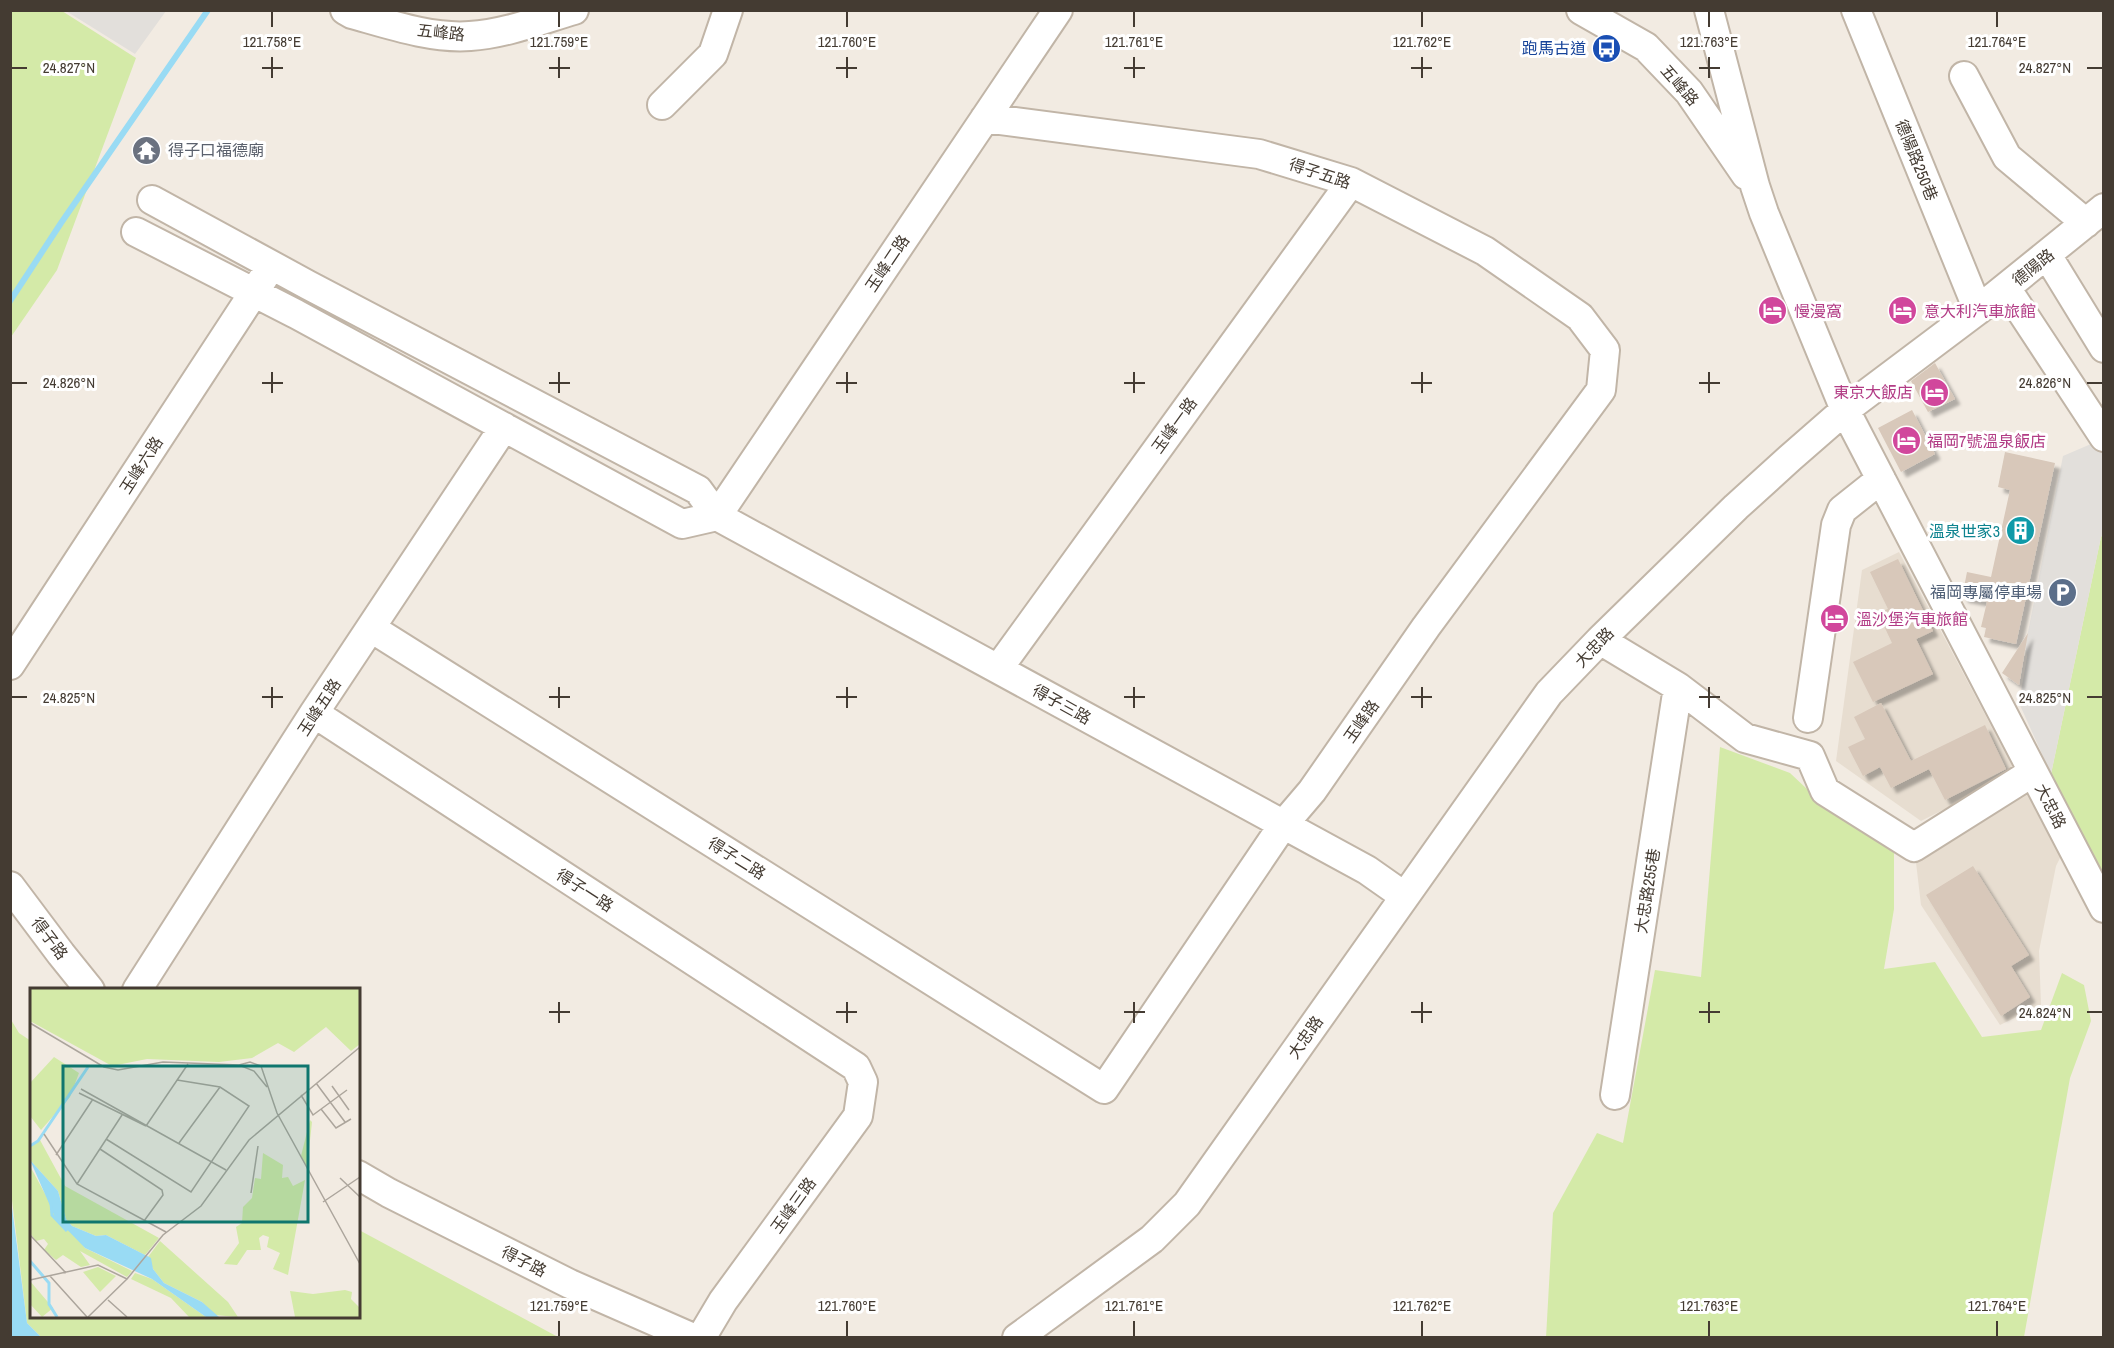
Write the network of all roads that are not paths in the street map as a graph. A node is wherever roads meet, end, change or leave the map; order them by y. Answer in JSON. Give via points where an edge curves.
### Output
{"nodes":[{"id":1,"x":345,"y":10,"type":"edge"},
{"id":2,"x":574,"y":10,"type":"edge"},
{"id":3,"x":728,"y":10,"type":"edge"},
{"id":4,"x":1058,"y":10,"type":"edge"},
{"id":5,"x":1581,"y":10,"type":"edge"},
{"id":6,"x":1709,"y":10,"type":"edge"},
{"id":7,"x":1856,"y":10,"type":"edge"},
{"id":8,"x":1964,"y":76,"type":"dead end"},
{"id":9,"x":662,"y":105,"type":"dead end"},
{"id":10,"x":985,"y":118,"type":"junction"},
{"id":11,"x":1351,"y":182,"type":"junction"},
{"id":12,"x":1755,"y":186,"type":"junction"},
{"id":13,"x":152,"y":200,"type":"dead end"},
{"id":14,"x":2095,"y":216,"type":"edge"},
{"id":15,"x":136,"y":232,"type":"dead end"},
{"id":16,"x":2047,"y":255,"type":"junction"},
{"id":17,"x":272,"y":265,"type":"junction"},
{"id":18,"x":2006,"y":288,"type":"junction"},
{"id":19,"x":254,"y":292,"type":"junction"},
{"id":20,"x":1978,"y":310,"type":"junction"},
{"id":21,"x":2103,"y":348,"type":"edge"},
{"id":22,"x":1605,"y":350,"type":"joint"},
{"id":23,"x":1845,"y":410,"type":"junction"},
{"id":24,"x":504,"y":427,"type":"junction"},
{"id":25,"x":2103,"y":437,"type":"edge"},
{"id":26,"x":1881,"y":479,"type":"junction"},
{"id":27,"x":717,"y":516,"type":"junction"},
{"id":28,"x":371,"y":628,"type":"junction"},
{"id":29,"x":1600,"y":640,"type":"junction"},
{"id":30,"x":10,"y":665,"type":"edge"},
{"id":31,"x":998,"y":669,"type":"junction"},
{"id":32,"x":1678,"y":687,"type":"junction"},
{"id":33,"x":314,"y":713,"type":"junction"},
{"id":34,"x":1808,"y":718,"type":"dead end"},
{"id":35,"x":2033,"y":772,"type":"junction"},
{"id":36,"x":1283,"y":825,"type":"junction"},
{"id":37,"x":10,"y":886,"type":"edge"},
{"id":38,"x":1404,"y":896,"type":"junction"},
{"id":39,"x":2103,"y":908,"type":"edge"},
{"id":40,"x":88,"y":988,"type":"edge"},
{"id":41,"x":138,"y":988,"type":"edge"},
{"id":42,"x":856,"y":1066,"type":"joint"},
{"id":43,"x":1104,"y":1089,"type":"joint"},
{"id":44,"x":1615,"y":1095,"type":"dead end"},
{"id":45,"x":360,"y":1176,"type":"edge"},
{"id":46,"x":693,"y":1338,"type":"edge"},
{"id":47,"x":701,"y":1338,"type":"edge"},
{"id":48,"x":1017,"y":1338,"type":"edge"}],
"edges":[{"from":1,"to":2,"type":"street","name":"五峰路","via":[[427,33],[469,36],[512,29]]},
{"from":3,"to":9,"type":"street","via":[[713,54]]},
{"from":4,"to":10,"type":"street","name":"玉峰二路"},
{"from":5,"to":12,"type":"street","name":"五峰路","via":[[1646,47],[1689,92]]},
{"from":6,"to":12,"type":"street","name":"五峰路"},
{"from":7,"to":20,"type":"street","name":"德陽路250巷"},
{"from":8,"to":14,"type":"street","via":[[2007,157]]},
{"from":10,"to":11,"type":"street","name":"得子五路","via":[[1259,154]]},
{"from":10,"to":27,"type":"street","name":"玉峰二路"},
{"from":11,"to":22,"type":"street","name":"得子五路","via":[[1485,251],[1580,317]]},
{"from":11,"to":31,"type":"street","name":"玉峰一路"},
{"from":12,"to":23,"type":"street","name":"五峰路"},
{"from":13,"to":17,"type":"street"},
{"from":14,"to":16,"type":"street","name":"德陽路"},
{"from":15,"to":19,"type":"street"},
{"from":16,"to":18,"type":"street","name":"德陽路"},
{"from":16,"to":21,"type":"street"},
{"from":17,"to":19,"type":"street","name":"玉峰六路"},
{"from":17,"to":27,"type":"street","via":[[698,490]]},
{"from":18,"to":20,"type":"street","name":"德陽路"},
{"from":18,"to":25,"type":"street"},
{"from":19,"to":24,"type":"street"},
{"from":19,"to":30,"type":"street","name":"玉峰六路"},
{"from":20,"to":23,"type":"street","name":"德陽路"},
{"from":22,"to":36,"type":"street","name":"玉峰路","via":[[1601,390],[1426,627],[1312,791]]},
{"from":23,"to":26,"type":"street","name":"大忠路"},
{"from":23,"to":29,"type":"street","name":"大忠路","via":[[1736,507]]},
{"from":24,"to":27,"type":"street","via":[[682,524]]},
{"from":24,"to":28,"type":"street","name":"玉峰五路"},
{"from":26,"to":34,"type":"street","via":[[1842,510],[1836,525]]},
{"from":26,"to":35,"type":"street","name":"大忠路"},
{"from":27,"to":31,"type":"street","name":"得子三路"},
{"from":28,"to":33,"type":"street","name":"玉峰五路"},
{"from":28,"to":43,"type":"street","name":"得子二路"},
{"from":29,"to":32,"type":"street"},
{"from":29,"to":38,"type":"street","name":"大忠路","via":[[1548,693]]},
{"from":31,"to":36,"type":"street","name":"得子三路"},
{"from":32,"to":35,"type":"street","via":[[1745,738],[1810,756],[1825,791],[1914,847]]},
{"from":32,"to":44,"type":"street","name":"大忠路255巷"},
{"from":33,"to":41,"type":"street","name":"玉峰五路"},
{"from":33,"to":42,"type":"street","name":"得子一路"},
{"from":35,"to":39,"type":"street","name":"大忠路"},
{"from":36,"to":38,"type":"street","name":"得子三路","via":[[1367,870]]},
{"from":36,"to":43,"type":"street","name":"玉峰路"},
{"from":37,"to":40,"type":"street","name":"得子路"},
{"from":38,"to":48,"type":"street","name":"大忠路","via":[[1187,1204],[1152,1239]]},
{"from":42,"to":47,"type":"street","name":"玉峰三路","via":[[863,1082],[858,1116],[723,1301]]},
{"from":45,"to":46,"type":"street","name":"得子路","via":[[570,1284]]}]}
